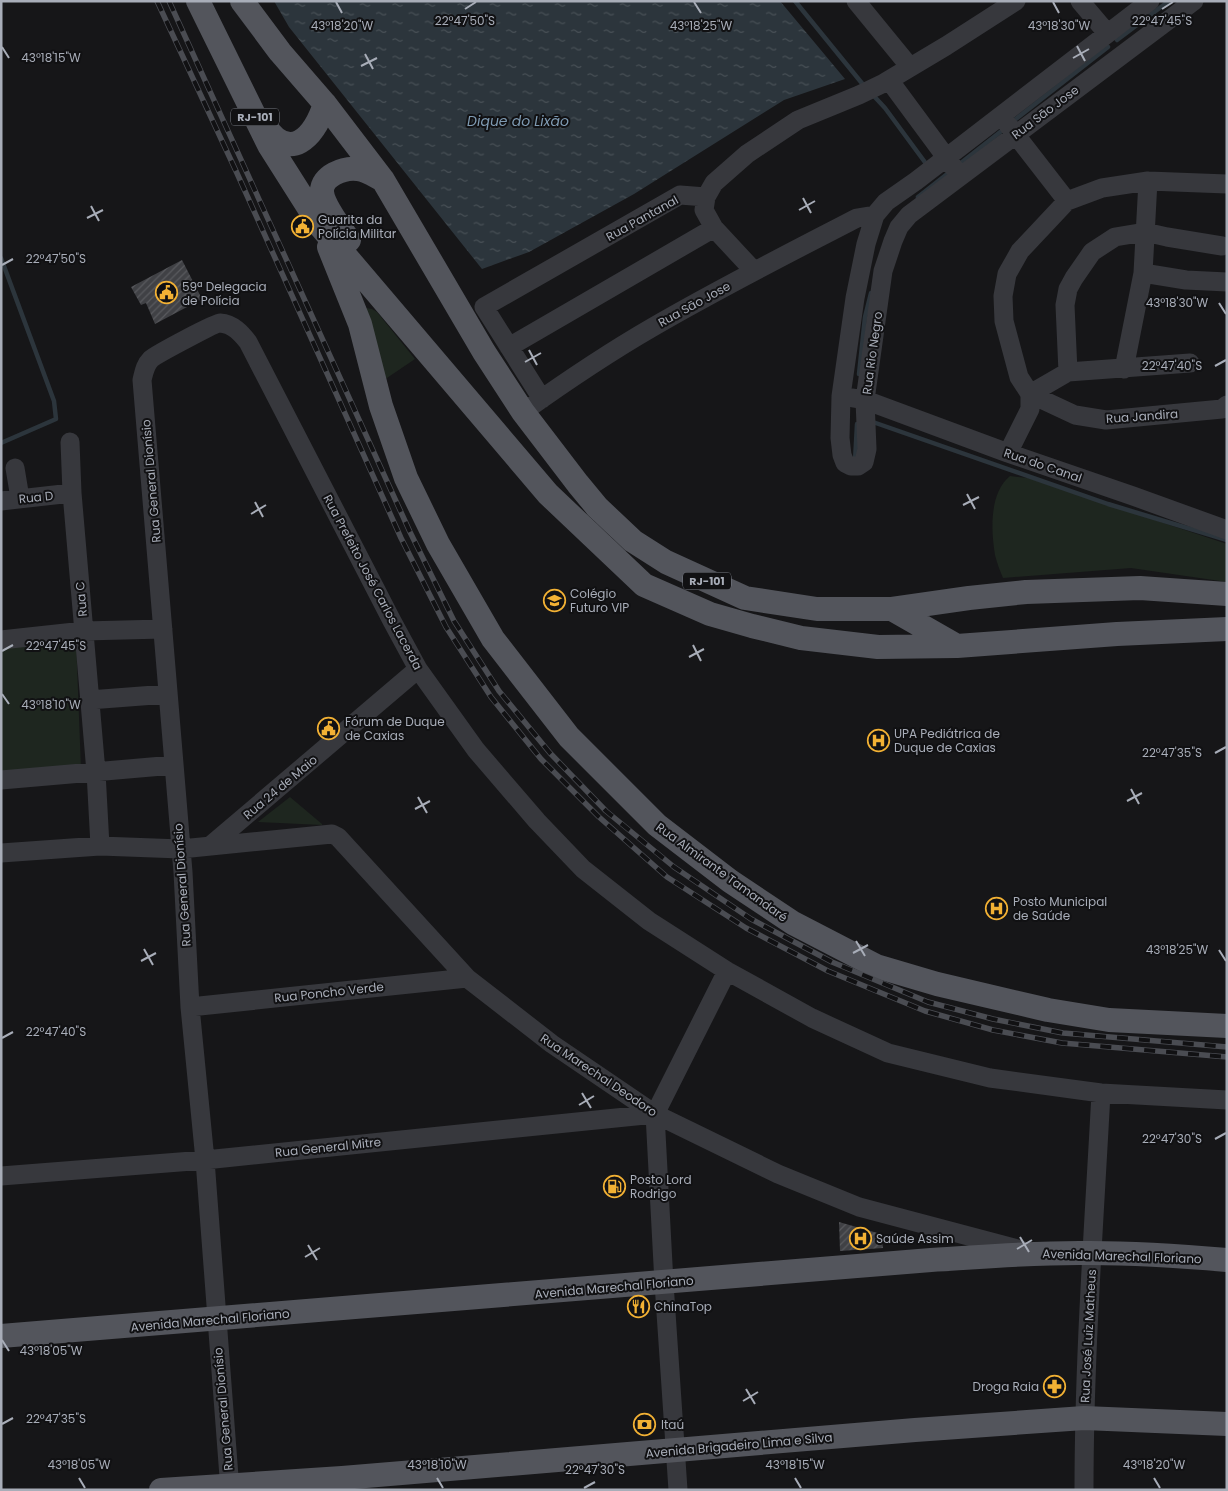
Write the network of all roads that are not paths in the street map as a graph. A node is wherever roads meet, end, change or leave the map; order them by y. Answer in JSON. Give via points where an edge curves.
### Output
{"nodes":[{"id":1,"x":198,"y":1,"type":"edge"},
{"id":2,"x":242,"y":1,"type":"edge"},
{"id":3,"x":856,"y":1,"type":"edge"},
{"id":4,"x":1016,"y":1,"type":"edge"},
{"id":5,"x":1080,"y":1,"type":"edge"},
{"id":6,"x":1150,"y":1,"type":"edge"},
{"id":7,"x":1194,"y":1,"type":"edge"},
{"id":8,"x":1107,"y":33,"type":"junction"},
{"id":9,"x":910,"y":67,"type":"junction"},
{"id":10,"x":886,"y":81,"type":"junction"},
{"id":11,"x":241,"y":90,"type":"junction"},
{"id":12,"x":324,"y":104,"type":"junction"},
{"id":13,"x":1008,"y":125,"type":"junction"},
{"id":14,"x":951,"y":167,"type":"junction"},
{"id":15,"x":383,"y":180,"type":"junction"},
{"id":16,"x":1148,"y":181,"type":"junction"},
{"id":17,"x":1227,"y":184,"type":"edge"},
{"id":18,"x":923,"y":188,"type":"junction"},
{"id":19,"x":706,"y":196,"type":"junction"},
{"id":20,"x":1067,"y":201,"type":"junction"},
{"id":21,"x":875,"y":215,"type":"junction"},
{"id":22,"x":899,"y":226,"type":"joint"},
{"id":23,"x":320,"y":227,"type":"junction"},
{"id":24,"x":714,"y":228,"type":"junction"},
{"id":25,"x":1145,"y":232,"type":"junction"},
{"id":26,"x":1222,"y":246,"type":"dead end"},
{"id":27,"x":754,"y":271,"type":"junction"},
{"id":28,"x":1143,"y":273,"type":"junction"},
{"id":29,"x":1227,"y":282,"type":"edge"},
{"id":30,"x":218,"y":323,"type":"joint"},
{"id":31,"x":417,"y":340,"type":"junction"},
{"id":32,"x":509,"y":347,"type":"junction"},
{"id":33,"x":1190,"y":363,"type":"dead end"},
{"id":34,"x":1124,"y":369,"type":"junction"},
{"id":35,"x":1068,"y":372,"type":"junction"},
{"id":36,"x":1030,"y":394,"type":"junction"},
{"id":37,"x":542,"y":399,"type":"junction"},
{"id":38,"x":858,"y":405,"type":"junction"},
{"id":39,"x":1227,"y":405,"type":"edge"},
{"id":40,"x":523,"y":412,"type":"junction"},
{"id":41,"x":70,"y":442,"type":"dead end"},
{"id":42,"x":1008,"y":453,"type":"junction"},
{"id":43,"x":845,"y":463,"type":"joint"},
{"id":44,"x":16,"y":468,"type":"dead end"},
{"id":45,"x":72,"y":493,"type":"junction"},
{"id":46,"x":20,"y":498,"type":"junction"},
{"id":47,"x":1,"y":501,"type":"edge"},
{"id":48,"x":1227,"y":530,"type":"edge"},
{"id":49,"x":1227,"y":594,"type":"edge"},
{"id":50,"x":892,"y":609,"type":"junction"},
{"id":51,"x":163,"y":629,"type":"junction"},
{"id":52,"x":1227,"y":629,"type":"edge"},
{"id":53,"x":84,"y":632,"type":"junction"},
{"id":54,"x":1,"y":640,"type":"edge"},
{"id":55,"x":957,"y":646,"type":"junction"},
{"id":56,"x":418,"y":669,"type":"junction"},
{"id":57,"x":168,"y":694,"type":"junction"},
{"id":58,"x":89,"y":700,"type":"junction"},
{"id":59,"x":174,"y":765,"type":"junction"},
{"id":60,"x":96,"y":772,"type":"junction"},
{"id":61,"x":1,"y":780,"type":"edge"},
{"id":62,"x":100,"y":846,"type":"junction"},
{"id":63,"x":210,"y":846,"type":"junction"},
{"id":64,"x":180,"y":849,"type":"junction"},
{"id":65,"x":1,"y":853,"type":"edge"},
{"id":66,"x":727,"y":971,"type":"junction"},
{"id":67,"x":468,"y":978,"type":"junction"},
{"id":68,"x":190,"y":1007,"type":"junction"},
{"id":69,"x":1227,"y":1026,"type":"edge"},
{"id":70,"x":1101,"y":1093,"type":"junction"},
{"id":71,"x":1227,"y":1100,"type":"edge"},
{"id":72,"x":655,"y":1114,"type":"junction"},
{"id":73,"x":205,"y":1160,"type":"junction"},
{"id":74,"x":1,"y":1176,"type":"edge"},
{"id":75,"x":1091,"y":1253,"type":"junction"},
{"id":76,"x":1035,"y":1254,"type":"junction"},
{"id":77,"x":1227,"y":1260,"type":"edge"},
{"id":78,"x":664,"y":1282,"type":"junction"},
{"id":79,"x":216,"y":1319,"type":"junction"},
{"id":80,"x":1,"y":1336,"type":"edge"},
{"id":81,"x":1084,"y":1418,"type":"junction"},
{"id":82,"x":1227,"y":1424,"type":"edge"},
{"id":83,"x":676,"y":1450,"type":"junction"},
{"id":84,"x":230,"y":1487,"type":"edge"},
{"id":85,"x":161,"y":1490,"type":"edge"},
{"id":86,"x":678,"y":1490,"type":"edge"},
{"id":87,"x":1084,"y":1490,"type":"edge"}],
"edges":[{"from":1,"to":11,"type":"main road","number":"RJ-101"},
{"from":2,"to":12,"type":"main road","number":"RJ-101"},
{"from":3,"to":9,"type":"street"},
{"from":4,"to":9,"type":"street"},
{"from":5,"to":8,"type":"street"},
{"from":6,"to":8,"type":"street","name":"Rua Sāo Jose"},
{"from":7,"to":13,"type":"street","name":"Rua Sāo Jose"},
{"from":8,"to":13,"type":"street","name":"Rua Sāo Jose"},
{"from":9,"to":10,"type":"street"},
{"from":10,"to":14,"type":"street"},
{"from":10,"to":19,"type":"street","via":[[798,120],[747,154],[714,183]]},
{"from":11,"to":12,"type":"main road","via":[[271,136],[279,142],[291,144],[309,135]]},
{"from":11,"to":23,"type":"main road","number":"RJ-101","via":[[269,145]]},
{"from":12,"to":15,"type":"main road","number":"RJ-101"},
{"from":13,"to":14,"type":"street","name":"Rua Sāo Jose"},
{"from":13,"to":20,"type":"street"},
{"from":14,"to":18,"type":"street","name":"Rua Sāo Jose"},
{"from":15,"to":31,"type":"main road","via":[[366,171],[349,169],[325,181],[323,196],[339,227],[385,288]]},
{"from":15,"to":40,"type":"main road","number":"RJ-101"},
{"from":16,"to":17,"type":"street"},
{"from":16,"to":20,"type":"street","via":[[1102,188]]},
{"from":16,"to":25,"type":"street"},
{"from":18,"to":21,"type":"street","name":"Rua Sāo Jose","via":[[886,202]]},
{"from":18,"to":22,"type":"street","name":"Rua Sāo Jose","via":[[910,215]]},
{"from":19,"to":24,"type":"street","via":[[704,210]]},
{"from":19,"to":32,"type":"street","name":"Rua Pantanal","via":[[680,195],[484,306]]},
{"from":20,"to":36,"type":"street","via":[[1020,251],[1007,274],[1004,288],[1004,321],[1019,376]]},
{"from":21,"to":27,"type":"street","name":"Rua Sāo Jose","via":[[857,218]]},
{"from":21,"to":38,"type":"street","name":"Rua Sāo Jose","via":[[855,298]]},
{"from":22,"to":38,"type":"street","name":"Rua Rio Negro","via":[[884,272]]},
{"from":23,"to":31,"type":"main road","number":"RJ-101"},
{"from":23,"to":69,"type":"main road","name":"Rua Almirante Tamandaré","via":[[360,324],[381,406],[406,478],[438,544],[493,640],[569,737],[657,826],[793,923],[876,966],[936,984],[1056,1011],[1109,1020]]},
{"from":24,"to":27,"type":"street"},
{"from":24,"to":32,"type":"street"},
{"from":25,"to":26,"type":"street"},
{"from":25,"to":28,"type":"street"},
{"from":25,"to":35,"type":"street","via":[[1115,237],[1102,244],[1092,252],[1074,278],[1065,305]]},
{"from":27,"to":37,"type":"street","name":"Rua Sāo Jose","via":[[652,327]]},
{"from":28,"to":29,"type":"street"},
{"from":28,"to":34,"type":"street"},
{"from":30,"to":51,"type":"street","name":"Rua General Dionísio","via":[[150,360],[142,380]]},
{"from":30,"to":56,"type":"street","name":"Rua Prefeito José Carlos Lacerda","via":[[231,326],[248,342]]},
{"from":31,"to":55,"type":"main road","number":"RJ-101","via":[[548,494],[644,585],[710,614],[801,638],[878,647]]},
{"from":32,"to":37,"type":"street","name":"Rua Pantanal"},
{"from":33,"to":34,"type":"street"},
{"from":34,"to":35,"type":"street"},
{"from":35,"to":36,"type":"street"},
{"from":36,"to":39,"type":"street","name":"Rua Jandira","via":[[1075,415],[1106,420],[1222,409]]},
{"from":36,"to":42,"type":"street","via":[[1030,409]]},
{"from":37,"to":40,"type":"street","name":"Rua Sāo Jose"},
{"from":38,"to":42,"type":"street","name":"Rua do Canal"},
{"from":38,"to":43,"type":"street","name":"Rua Sāo Jose","via":[[840,438]]},
{"from":38,"to":43,"type":"street","name":"Rua Rio Negro","via":[[867,449],[864,462],[858,466]]},
{"from":40,"to":50,"type":"main road","number":"RJ-101","via":[[597,507],[633,541],[666,562],[745,598],[817,610]]},
{"from":41,"to":45,"type":"street","name":"Rua C"},
{"from":42,"to":48,"type":"street","name":"Rua do Canal"},
{"from":44,"to":46,"type":"street"},
{"from":45,"to":46,"type":"street","name":"Rua D"},
{"from":45,"to":53,"type":"street","name":"Rua C"},
{"from":46,"to":47,"type":"street","name":"Rua D"},
{"from":49,"to":50,"type":"main road","number":"RJ-101","via":[[1140,588],[1026,592]]},
{"from":50,"to":55,"type":"main road"},
{"from":51,"to":53,"type":"street"},
{"from":51,"to":57,"type":"street","name":"Rua General Dionísio"},
{"from":52,"to":55,"type":"main road","number":"RJ-101"},
{"from":53,"to":54,"type":"street"},
{"from":53,"to":58,"type":"street","name":"Rua C"},
{"from":56,"to":63,"type":"street","name":"Rua 24 de Maio"},
{"from":56,"to":66,"type":"street","name":"Rua Prefeito José Carlos Lacerda","via":[[476,750],[537,822],[583,869],[650,921]]},
{"from":57,"to":58,"type":"street"},
{"from":57,"to":59,"type":"street","name":"Rua General Dionísio"},
{"from":58,"to":60,"type":"street","name":"Rua C"},
{"from":59,"to":60,"type":"street"},
{"from":59,"to":64,"type":"street","name":"Rua General Dionísio"},
{"from":60,"to":61,"type":"street"},
{"from":60,"to":62,"type":"street","name":"Rua C"},
{"from":62,"to":64,"type":"street"},
{"from":62,"to":65,"type":"street"},
{"from":63,"to":64,"type":"street"},
{"from":63,"to":67,"type":"street","name":"Rua Marechal Deodoro","via":[[326,834],[338,837]]},
{"from":64,"to":68,"type":"street","name":"Rua General Dionísio"},
{"from":66,"to":70,"type":"street","name":"Rua Prefeito José Carlos Lacerda","via":[[812,1018],[888,1053],[990,1078]]},
{"from":66,"to":72,"type":"street"},
{"from":67,"to":68,"type":"street","name":"Rua Poncho Verde"},
{"from":67,"to":72,"type":"street","name":"Rua Marechal Deodoro","via":[[552,1044]]},
{"from":68,"to":73,"type":"street","name":"Rua General Dionísio"},
{"from":70,"to":71,"type":"street","name":"Rua Prefeito José Carlos Lacerda"},
{"from":70,"to":75,"type":"street","name":"Rua José Luiz Matheus"},
{"from":72,"to":73,"type":"street","name":"Rua General Mitre"},
{"from":72,"to":76,"type":"street","name":"Rua Marechal Deodoro","via":[[778,1174],[859,1207]]},
{"from":72,"to":78,"type":"street"},
{"from":73,"to":74,"type":"street","name":"Rua General Mitre"},
{"from":73,"to":79,"type":"street","name":"Rua General Dionísio"},
{"from":75,"to":76,"type":"main road","name":"Avenida Marechal Floriano"},
{"from":75,"to":77,"type":"main road","name":"Avenida Marechal Floriano"},
{"from":75,"to":81,"type":"street","name":"Rua José Luiz Matheus"},
{"from":76,"to":78,"type":"main road","name":"Avenida Marechal Floriano"},
{"from":78,"to":79,"type":"main road","name":"Avenida Marechal Floriano"},
{"from":78,"to":83,"type":"street"},
{"from":79,"to":80,"type":"main road","name":"Avenida Marechal Floriano"},
{"from":79,"to":84,"type":"street","name":"Rua General Dionísio"},
{"from":81,"to":82,"type":"main road","name":"Avenida Brigadeiro Lima e Silva"},
{"from":81,"to":83,"type":"main road","name":"Avenida Brigadeiro Lima e Silva"},
{"from":81,"to":87,"type":"street","name":"Rua José Luiz Matheus"},
{"from":83,"to":84,"type":"main road","name":"Avenida Brigadeiro Lima e Silva"},
{"from":83,"to":86,"type":"street"},
{"from":84,"to":85,"type":"main road","name":"Avenida Brigadeiro Lima e Silva"}]}
